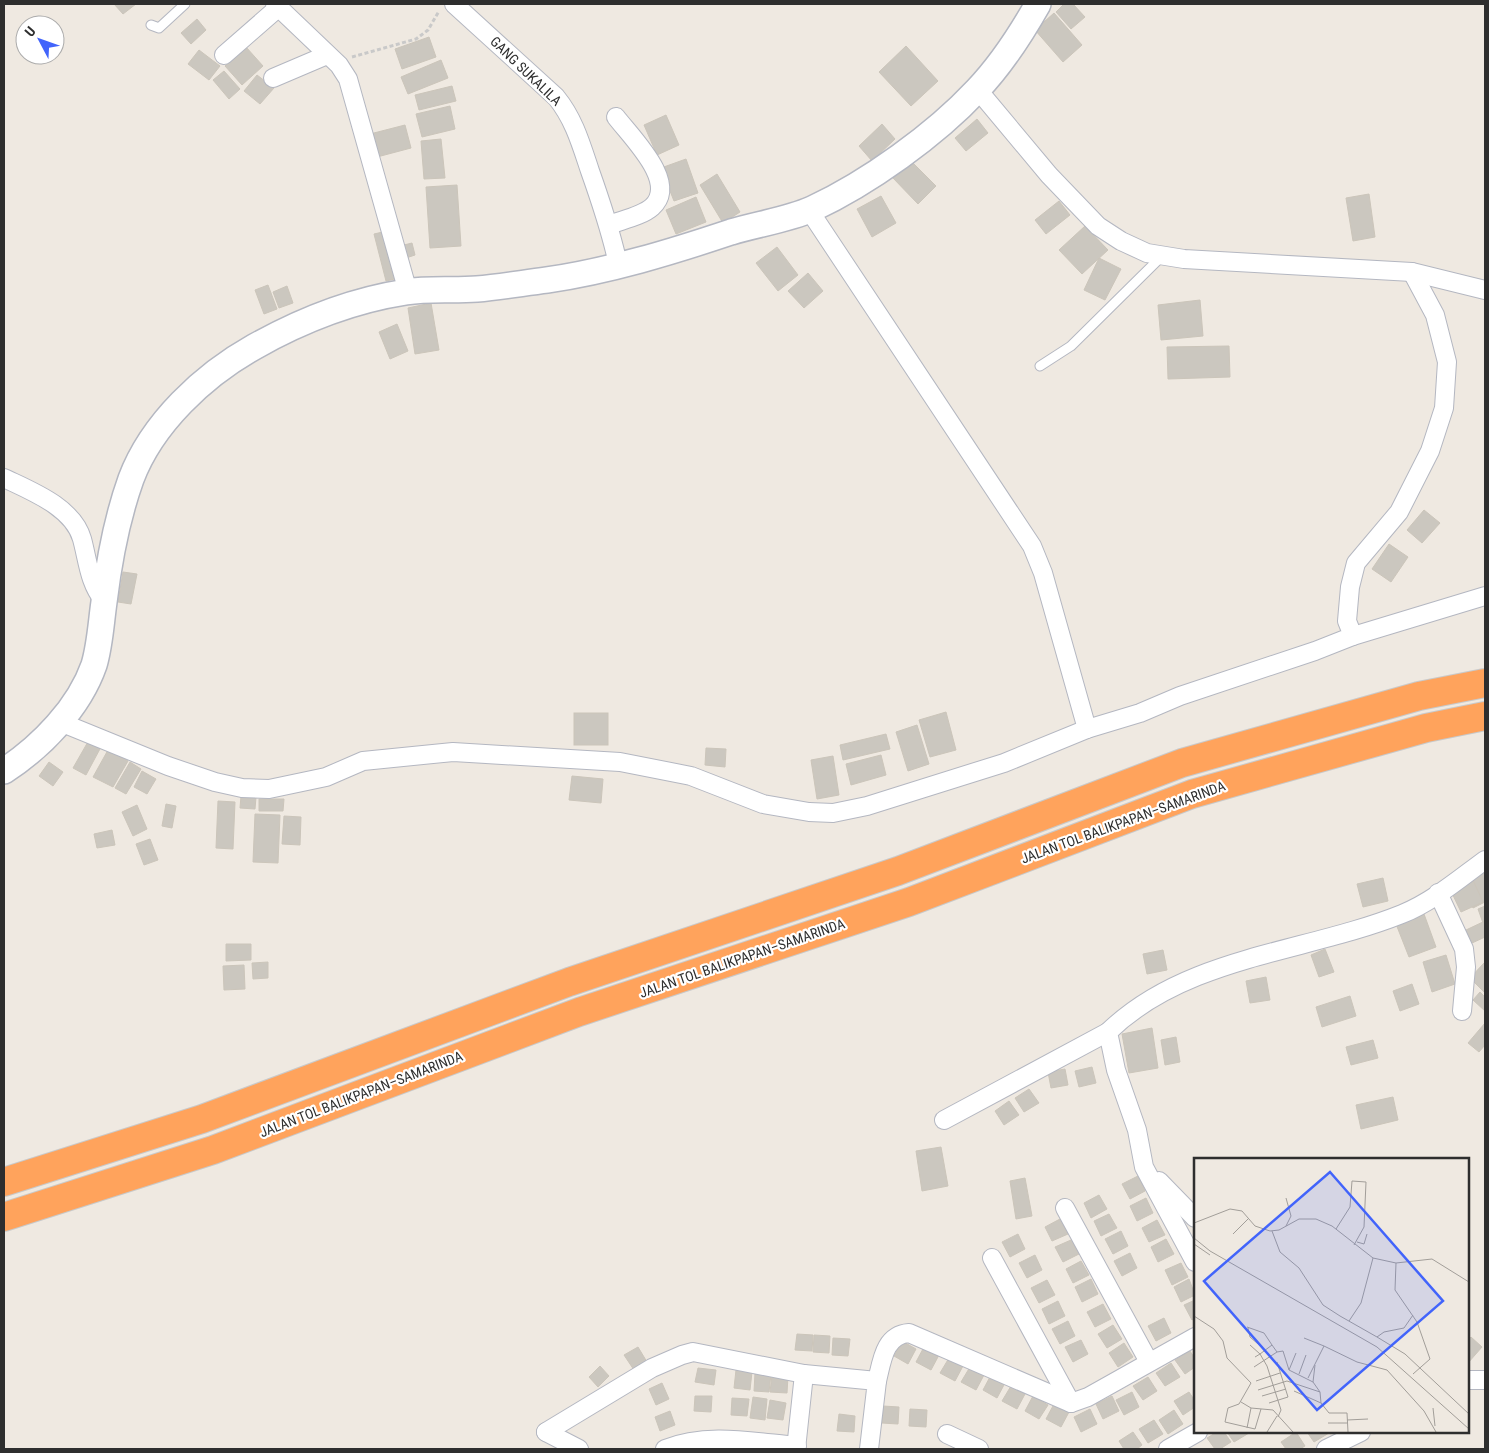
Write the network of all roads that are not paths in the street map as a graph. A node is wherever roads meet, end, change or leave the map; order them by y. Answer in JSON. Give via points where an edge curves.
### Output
{"nodes":[{"id":1,"x":185,"y":4,"type":"edge"},
{"id":2,"x":1038,"y":4,"type":"edge"},
{"id":3,"x":448,"y":5,"type":"edge"},
{"id":4,"x":277,"y":6,"type":"edge"},
{"id":5,"x":151,"y":25,"type":"dead end"},
{"id":6,"x":224,"y":55,"type":"dead end"},
{"id":7,"x":333,"y":60,"type":"junction"},
{"id":8,"x":273,"y":78,"type":"dead end"},
{"id":9,"x":978,"y":90,"type":"junction"},
{"id":10,"x":616,"y":117,"type":"dead end"},
{"id":11,"x":809,"y":210,"type":"junction"},
{"id":12,"x":609,"y":225,"type":"junction"},
{"id":13,"x":1162,"y":256,"type":"junction"},
{"id":14,"x":618,"y":264,"type":"junction"},
{"id":15,"x":1412,"y":272,"type":"junction"},
{"id":16,"x":1485,"y":290,"type":"edge"},
{"id":17,"x":408,"y":292,"type":"junction"},
{"id":18,"x":1040,"y":366,"type":"dead end"},
{"id":19,"x":4,"y":478,"type":"edge"},
{"id":20,"x":1485,"y":596,"type":"edge"},
{"id":21,"x":104,"y":601,"type":"junction"},
{"id":22,"x":1353,"y":636,"type":"junction"},
{"id":23,"x":1485,"y":683,"type":"edge"},
{"id":24,"x":1485,"y":716,"type":"edge"},
{"id":25,"x":60,"y":722,"type":"junction"},
{"id":26,"x":1087,"y":729,"type":"junction"},
{"id":27,"x":4,"y":771,"type":"edge"},
{"id":28,"x":1485,"y":860,"type":"edge"},
{"id":29,"x":1438,"y":892,"type":"junction"},
{"id":30,"x":1462,"y":1011,"type":"dead end"},
{"id":31,"x":1108,"y":1032,"type":"junction"},
{"id":32,"x":944,"y":1120,"type":"dead end"},
{"id":33,"x":1144,"y":1167,"type":"junction"},
{"id":34,"x":4,"y":1182,"type":"edge"},
{"id":35,"x":1065,"y":1208,"type":"dead end"},
{"id":36,"x":4,"y":1217,"type":"edge"},
{"id":37,"x":1194,"y":1217,"type":"edge"},
{"id":38,"x":992,"y":1258,"type":"dead end"},
{"id":39,"x":1194,"y":1260,"type":"edge"},
{"id":40,"x":1194,"y":1338,"type":"edge"},
{"id":41,"x":1149,"y":1362,"type":"junction"},
{"id":42,"x":804,"y":1374,"type":"junction"},
{"id":43,"x":1469,"y":1380,"type":"edge"},
{"id":44,"x":1485,"y":1380,"type":"edge"},
{"id":45,"x":877,"y":1381,"type":"junction"},
{"id":46,"x":1071,"y":1403,"type":"junction"},
{"id":47,"x":1196,"y":1433,"type":"edge"},
{"id":48,"x":1359,"y":1433,"type":"edge"},
{"id":49,"x":947,"y":1434,"type":"dead end"},
{"id":50,"x":797,"y":1448,"type":"edge"},
{"id":51,"x":579,"y":1449,"type":"edge"},
{"id":52,"x":665,"y":1449,"type":"edge"},
{"id":53,"x":869,"y":1449,"type":"edge"},
{"id":54,"x":979,"y":1449,"type":"edge"},
{"id":55,"x":1168,"y":1449,"type":"edge"},
{"id":56,"x":1326,"y":1449,"type":"edge"}],
"edges":[{"from":1,"to":5,"type":"lane","via":[[159,28]]},
{"from":2,"to":9,"type":"street","via":[[1022,32]]},
{"from":3,"to":12,"type":"street","name":"GANG SUKALILA","via":[[556,97],[566,110],[575,126]]},
{"from":4,"to":6,"type":"street"},
{"from":4,"to":7,"type":"street"},
{"from":7,"to":8,"type":"street"},
{"from":7,"to":17,"type":"street","via":[[348,79]]},
{"from":9,"to":11,"type":"street","via":[[902,154],[848,190]]},
{"from":9,"to":13,"type":"street","via":[[1049,175],[1098,226],[1121,241]]},
{"from":10,"to":12,"type":"street","via":[[659,175],[662,189],[651,209]]},
{"from":11,"to":14,"type":"street","via":[[669,253]]},
{"from":11,"to":26,"type":"street","via":[[1032,546],[1043,573]]},
{"from":12,"to":14,"type":"street","name":"GANG SUKALILA"},
{"from":13,"to":15,"type":"street"},
{"from":13,"to":18,"type":"lane","via":[[1071,346]]},
{"from":14,"to":17,"type":"street","via":[[551,279]]},
{"from":15,"to":16,"type":"street"},
{"from":15,"to":22,"type":"street","via":[[1435,315],[1447,362],[1444,408],[1430,451],[1400,512],[1356,563],[1347,621]]},
{"from":17,"to":21,"type":"street","via":[[336,310],[254,347],[225,366],[179,406],[159,429],[132,477],[113,548]]},
{"from":19,"to":21,"type":"street","via":[[58,508],[73,522],[82,539],[95,589]]},
{"from":20,"to":22,"type":"street"},
{"from":21,"to":25,"type":"street","via":[[93,668]]},
{"from":22,"to":26,"type":"street"},
{"from":23,"to":34,"type":"highway","via":[[1419,696],[1182,763],[898,871],[569,982],[202,1119]]},
{"from":24,"to":36,"type":"highway","name":"JALAN TOL BALIKPAPAN–SAMARINDA","via":[[1426,728],[1192,794],[909,902],[580,1012],[213,1150]]},
{"from":25,"to":26,"type":"street","via":[[168,766],[242,788],[269,789],[326,777],[363,761],[462,752],[620,762],[691,776],[763,804],[833,813],[867,806],[1004,763]]},
{"from":25,"to":27,"type":"street"},
{"from":28,"to":29,"type":"street"},
{"from":29,"to":30,"type":"street","via":[[1464,949],[1466,967]]},
{"from":29,"to":31,"type":"street","via":[[1403,913],[1199,975],[1156,996],[1123,1017]]},
{"from":31,"to":32,"type":"street"},
{"from":31,"to":33,"type":"street"},
{"from":33,"to":37,"type":"street"},
{"from":33,"to":39,"type":"street"},
{"from":35,"to":41,"type":"street"},
{"from":38,"to":46,"type":"street"},
{"from":40,"to":41,"type":"street"},
{"from":41,"to":46,"type":"street","via":[[1088,1397]]},
{"from":42,"to":45,"type":"street"},
{"from":42,"to":50,"type":"street"},
{"from":42,"to":51,"type":"street","via":[[693,1352],[682,1355],[652,1368],[546,1432]]},
{"from":43,"to":44,"type":"street"},
{"from":45,"to":46,"type":"street","via":[[891,1340],[909,1332]]},
{"from":45,"to":53,"type":"street"},
{"from":47,"to":55,"type":"street"},
{"from":48,"to":56,"type":"street"},
{"from":49,"to":54,"type":"street"},
{"from":50,"to":52,"type":"street","via":[[714,1438]]}]}
